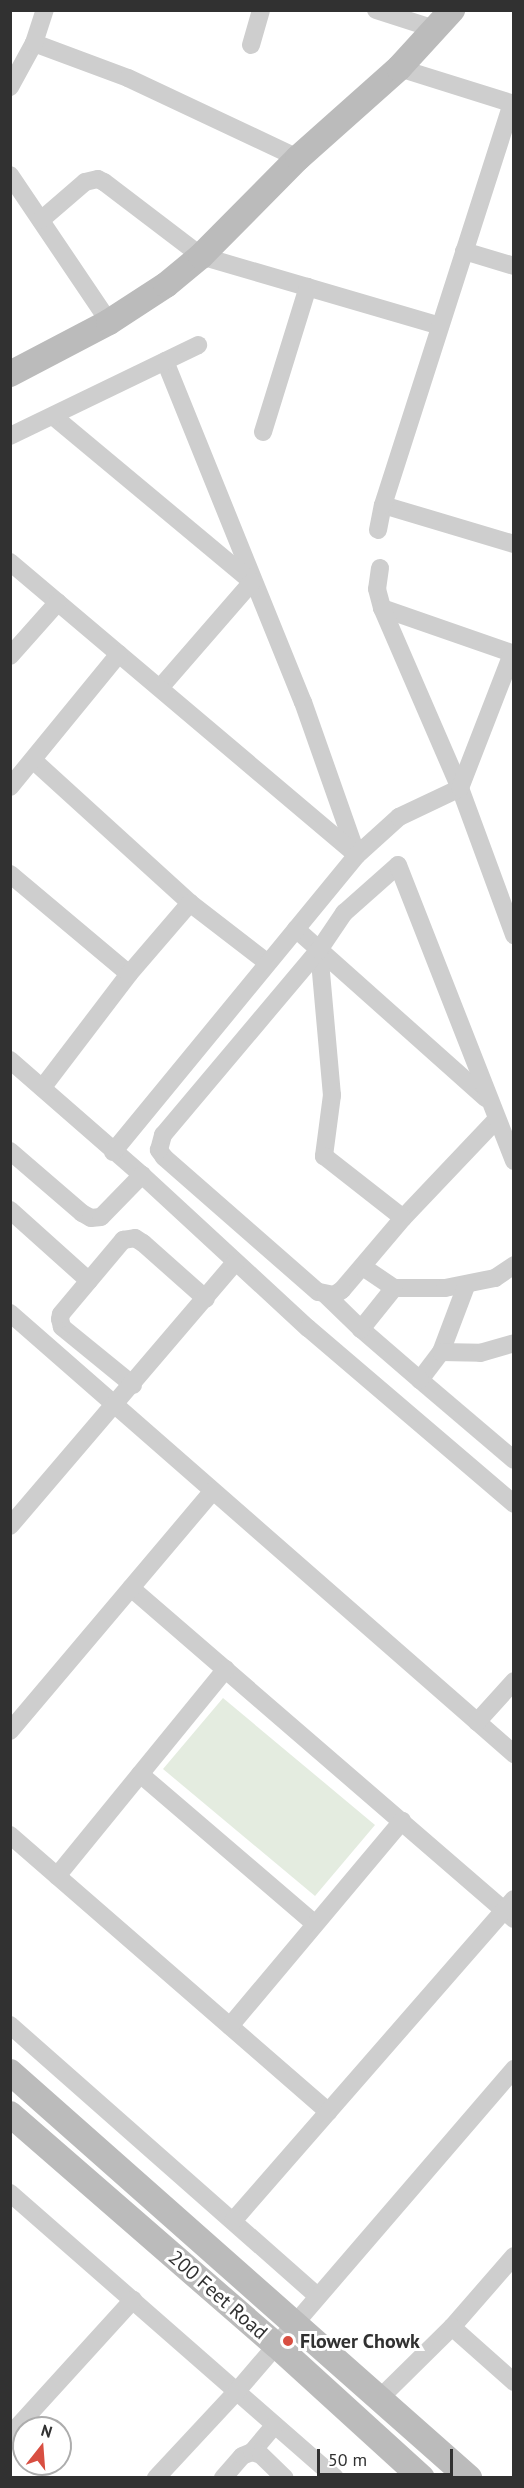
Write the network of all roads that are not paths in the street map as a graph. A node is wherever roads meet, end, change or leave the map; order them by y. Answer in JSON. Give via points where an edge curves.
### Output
{"nodes":[{"id":1,"x":45,"y":10,"type":"edge"},
{"id":2,"x":261,"y":10,"type":"edge"},
{"id":3,"x":376,"y":10,"type":"edge"},
{"id":4,"x":444,"y":20,"type":"edge"},
{"id":5,"x":34,"y":44,"type":"junction"},
{"id":6,"x":251,"y":45,"type":"dead end"},
{"id":7,"x":399,"y":68,"type":"junction"},
{"id":8,"x":10,"y":87,"type":"edge"},
{"id":9,"x":513,"y":103,"type":"edge"},
{"id":10,"x":298,"y":158,"type":"junction"},
{"id":11,"x":10,"y":175,"type":"edge"},
{"id":12,"x":41,"y":220,"type":"junction"},
{"id":13,"x":464,"y":251,"type":"junction"},
{"id":14,"x":201,"y":256,"type":"junction"},
{"id":15,"x":513,"y":266,"type":"edge"},
{"id":16,"x":308,"y":286,"type":"junction"},
{"id":17,"x":110,"y":322,"type":"junction"},
{"id":18,"x":440,"y":326,"type":"junction"},
{"id":19,"x":198,"y":345,"type":"dead end"},
{"id":20,"x":165,"y":361,"type":"junction"},
{"id":21,"x":11,"y":373,"type":"edge"},
{"id":22,"x":53,"y":416,"type":"junction"},
{"id":23,"x":263,"y":432,"type":"dead end"},
{"id":24,"x":10,"y":436,"type":"edge"},
{"id":25,"x":383,"y":505,"type":"junction"},
{"id":26,"x":378,"y":530,"type":"dead end"},
{"id":27,"x":513,"y":544,"type":"edge"},
{"id":28,"x":10,"y":562,"type":"edge"},
{"id":29,"x":380,"y":568,"type":"dead end"},
{"id":30,"x":252,"y":582,"type":"junction"},
{"id":31,"x":58,"y":602,"type":"junction"},
{"id":32,"x":382,"y":608,"type":"junction"},
{"id":33,"x":119,"y":654,"type":"junction"},
{"id":34,"x":513,"y":654,"type":"edge"},
{"id":35,"x":10,"y":656,"type":"edge"},
{"id":36,"x":160,"y":688,"type":"junction"},
{"id":37,"x":33,"y":760,"type":"junction"},
{"id":38,"x":10,"y":787,"type":"edge"},
{"id":39,"x":460,"y":788,"type":"junction"},
{"id":40,"x":357,"y":855,"type":"junction"},
{"id":41,"x":10,"y":874,"type":"edge"},
{"id":42,"x":190,"y":903,"type":"junction"},
{"id":43,"x":297,"y":928,"type":"junction"},
{"id":44,"x":513,"y":936,"type":"edge"},
{"id":45,"x":319,"y":950,"type":"junction"},
{"id":46,"x":268,"y":963,"type":"junction"},
{"id":47,"x":129,"y":974,"type":"junction"},
{"id":48,"x":10,"y":1060,"type":"edge"},
{"id":49,"x":42,"y":1088,"type":"junction"},
{"id":50,"x":489,"y":1101,"type":"junction"},
{"id":51,"x":497,"y":1119,"type":"junction"},
{"id":52,"x":10,"y":1151,"type":"edge"},
{"id":53,"x":113,"y":1152,"type":"junction"},
{"id":54,"x":513,"y":1161,"type":"edge"},
{"id":55,"x":142,"y":1175,"type":"junction"},
{"id":56,"x":10,"y":1210,"type":"edge"},
{"id":57,"x":404,"y":1218,"type":"junction"},
{"id":58,"x":235,"y":1263,"type":"junction"},
{"id":59,"x":513,"y":1265,"type":"edge"},
{"id":60,"x":363,"y":1267,"type":"junction"},
{"id":61,"x":89,"y":1281,"type":"junction"},
{"id":62,"x":466,"y":1286,"type":"junction"},
{"id":63,"x":394,"y":1288,"type":"junction"},
{"id":64,"x":326,"y":1295,"type":"junction"},
{"id":65,"x":206,"y":1299,"type":"junction"},
{"id":66,"x":12,"y":1318,"type":"edge"},
{"id":67,"x":361,"y":1329,"type":"junction"},
{"id":68,"x":513,"y":1343,"type":"edge"},
{"id":69,"x":441,"y":1352,"type":"junction"},
{"id":70,"x":420,"y":1380,"type":"junction"},
{"id":71,"x":133,"y":1385,"type":"junction"},
{"id":72,"x":117,"y":1404,"type":"junction"},
{"id":73,"x":513,"y":1460,"type":"edge"},
{"id":74,"x":213,"y":1491,"type":"junction"},
{"id":75,"x":513,"y":1504,"type":"edge"},
{"id":76,"x":10,"y":1526,"type":"edge"},
{"id":77,"x":131,"y":1588,"type":"junction"},
{"id":78,"x":225,"y":1669,"type":"junction"},
{"id":79,"x":513,"y":1681,"type":"edge"},
{"id":80,"x":477,"y":1722,"type":"junction"},
{"id":81,"x":10,"y":1731,"type":"edge"},
{"id":82,"x":513,"y":1754,"type":"edge"},
{"id":83,"x":140,"y":1774,"type":"junction"},
{"id":84,"x":402,"y":1821,"type":"junction"},
{"id":85,"x":10,"y":1835,"type":"edge"},
{"id":86,"x":57,"y":1876,"type":"junction"},
{"id":87,"x":510,"y":1909,"type":"edge"},
{"id":88,"x":315,"y":1924,"type":"junction"},
{"id":89,"x":10,"y":2025,"type":"edge"},
{"id":90,"x":230,"y":2026,"type":"junction"},
{"id":91,"x":513,"y":2069,"type":"edge"},
{"id":92,"x":10,"y":2072,"type":"edge"},
{"id":93,"x":328,"y":2112,"type":"junction"},
{"id":94,"x":10,"y":2114,"type":"edge"},
{"id":95,"x":10,"y":2193,"type":"edge"},
{"id":96,"x":233,"y":2221,"type":"junction"},
{"id":97,"x":513,"y":2256,"type":"edge"},
{"id":98,"x":317,"y":2296,"type":"junction"},
{"id":99,"x":133,"y":2300,"type":"junction"},
{"id":100,"x":294,"y":2322,"type":"junction"},
{"id":101,"x":452,"y":2327,"type":"junction"},
{"id":102,"x":276,"y":2345,"type":"junction"},
{"id":103,"x":513,"y":2382,"type":"edge"},
{"id":104,"x":237,"y":2391,"type":"junction"},
{"id":105,"x":380,"y":2398,"type":"junction"},
{"id":106,"x":275,"y":2425,"type":"junction"},
{"id":107,"x":10,"y":2435,"type":"edge"},
{"id":108,"x":252,"y":2452,"type":"junction"},
{"id":109,"x":156,"y":2478,"type":"edge"},
{"id":110,"x":223,"y":2478,"type":"edge"},
{"id":111,"x":285,"y":2478,"type":"edge"},
{"id":112,"x":335,"y":2478,"type":"edge"},
{"id":113,"x":422,"y":2478,"type":"edge"},
{"id":114,"x":469,"y":2478,"type":"edge"}],
"edges":[{"from":1,"to":5,"type":"street"},
{"from":2,"to":6,"type":"street"},
{"from":3,"to":4,"type":"street"},
{"from":4,"to":7,"type":"street"},
{"from":5,"to":8,"type":"street"},
{"from":5,"to":10,"type":"street","via":[[128,78]]},
{"from":7,"to":9,"type":"street"},
{"from":7,"to":10,"type":"street"},
{"from":9,"to":13,"type":"street"},
{"from":10,"to":14,"type":"street"},
{"from":11,"to":12,"type":"street"},
{"from":12,"to":14,"type":"street","via":[[85,182],[98,179]]},
{"from":12,"to":17,"type":"street"},
{"from":13,"to":15,"type":"street"},
{"from":13,"to":18,"type":"street"},
{"from":14,"to":16,"type":"street"},
{"from":14,"to":17,"type":"street","via":[[139,305]]},
{"from":16,"to":18,"type":"street"},
{"from":16,"to":23,"type":"street"},
{"from":17,"to":21,"type":"street"},
{"from":18,"to":25,"type":"street"},
{"from":19,"to":20,"type":"street"},
{"from":20,"to":22,"type":"street"},
{"from":20,"to":30,"type":"street"},
{"from":22,"to":24,"type":"street"},
{"from":22,"to":30,"type":"street"},
{"from":25,"to":26,"type":"street"},
{"from":25,"to":27,"type":"street"},
{"from":28,"to":31,"type":"street"},
{"from":29,"to":32,"type":"street","via":[[377,589]]},
{"from":30,"to":36,"type":"street"},
{"from":30,"to":40,"type":"street","via":[[303,702]]},
{"from":31,"to":33,"type":"street"},
{"from":31,"to":35,"type":"street"},
{"from":32,"to":34,"type":"street"},
{"from":32,"to":39,"type":"street"},
{"from":33,"to":36,"type":"street"},
{"from":33,"to":37,"type":"street"},
{"from":34,"to":39,"type":"street"},
{"from":36,"to":40,"type":"street"},
{"from":37,"to":38,"type":"street"},
{"from":37,"to":42,"type":"street"},
{"from":39,"to":40,"type":"street","via":[[399,817]]},
{"from":39,"to":44,"type":"street"},
{"from":40,"to":43,"type":"street"},
{"from":41,"to":47,"type":"street"},
{"from":42,"to":46,"type":"street"},
{"from":42,"to":47,"type":"street"},
{"from":43,"to":45,"type":"street"},
{"from":43,"to":46,"type":"street"},
{"from":45,"to":50,"type":"street"},
{"from":45,"to":50,"type":"street","via":[[344,913],[398,866]]},
{"from":45,"to":57,"type":"street","via":[[332,1105],[324,1155]]},
{"from":45,"to":64,"type":"street","via":[[163,1135],[159,1150]]},
{"from":46,"to":53,"type":"street"},
{"from":47,"to":49,"type":"street"},
{"from":48,"to":49,"type":"street"},
{"from":49,"to":53,"type":"street"},
{"from":50,"to":51,"type":"street"},
{"from":51,"to":54,"type":"street"},
{"from":51,"to":57,"type":"street"},
{"from":52,"to":55,"type":"street","via":[[91,1218],[102,1217]]},
{"from":53,"to":55,"type":"street"},
{"from":55,"to":58,"type":"street"},
{"from":56,"to":61,"type":"street"},
{"from":57,"to":60,"type":"street"},
{"from":58,"to":65,"type":"street"},
{"from":58,"to":75,"type":"street"},
{"from":59,"to":62,"type":"street","via":[[495,1278]]},
{"from":60,"to":63,"type":"street"},
{"from":60,"to":64,"type":"street","via":[[342,1290]]},
{"from":61,"to":65,"type":"street","via":[[123,1240],[135,1238]]},
{"from":61,"to":71,"type":"street","via":[[61,1314],[62,1327]]},
{"from":62,"to":63,"type":"street"},
{"from":62,"to":69,"type":"street"},
{"from":63,"to":67,"type":"street"},
{"from":64,"to":67,"type":"street"},
{"from":65,"to":71,"type":"street"},
{"from":66,"to":72,"type":"street"},
{"from":67,"to":70,"type":"street"},
{"from":68,"to":69,"type":"street","via":[[480,1353]]},
{"from":69,"to":70,"type":"street"},
{"from":70,"to":73,"type":"street"},
{"from":71,"to":72,"type":"street"},
{"from":72,"to":74,"type":"street"},
{"from":72,"to":76,"type":"street"},
{"from":74,"to":77,"type":"street"},
{"from":74,"to":80,"type":"street"},
{"from":77,"to":78,"type":"street"},
{"from":77,"to":81,"type":"street"},
{"from":78,"to":83,"type":"street"},
{"from":78,"to":84,"type":"street"},
{"from":79,"to":80,"type":"street"},
{"from":80,"to":82,"type":"street"},
{"from":83,"to":86,"type":"street"},
{"from":83,"to":88,"type":"street"},
{"from":84,"to":87,"type":"street"},
{"from":84,"to":88,"type":"street"},
{"from":85,"to":86,"type":"street"},
{"from":86,"to":90,"type":"street"},
{"from":87,"to":93,"type":"street"},
{"from":88,"to":90,"type":"street"},
{"from":89,"to":96,"type":"street"},
{"from":90,"to":93,"type":"street"},
{"from":91,"to":98,"type":"street"},
{"from":92,"to":100,"type":"street"},
{"from":93,"to":96,"type":"street"},
{"from":94,"to":102,"type":"street","name":"200 Feet Road"},
{"from":95,"to":99,"type":"street"},
{"from":96,"to":98,"type":"street"},
{"from":97,"to":101,"type":"street"},
{"from":98,"to":100,"type":"street"},
{"from":99,"to":104,"type":"street"},
{"from":99,"to":107,"type":"street"},
{"from":100,"to":102,"type":"street"},
{"from":100,"to":105,"type":"street"},
{"from":101,"to":103,"type":"street"},
{"from":101,"to":105,"type":"street"},
{"from":102,"to":104,"type":"street"},
{"from":102,"to":113,"type":"street","name":"200 Feet Road"},
{"from":104,"to":106,"type":"street"},
{"from":104,"to":109,"type":"street"},
{"from":105,"to":114,"type":"street"},
{"from":106,"to":108,"type":"street"},
{"from":106,"to":112,"type":"street"},
{"from":108,"to":110,"type":"street","via":[[242,2456]]},
{"from":108,"to":111,"type":"street","via":[[261,2455]]}]}
